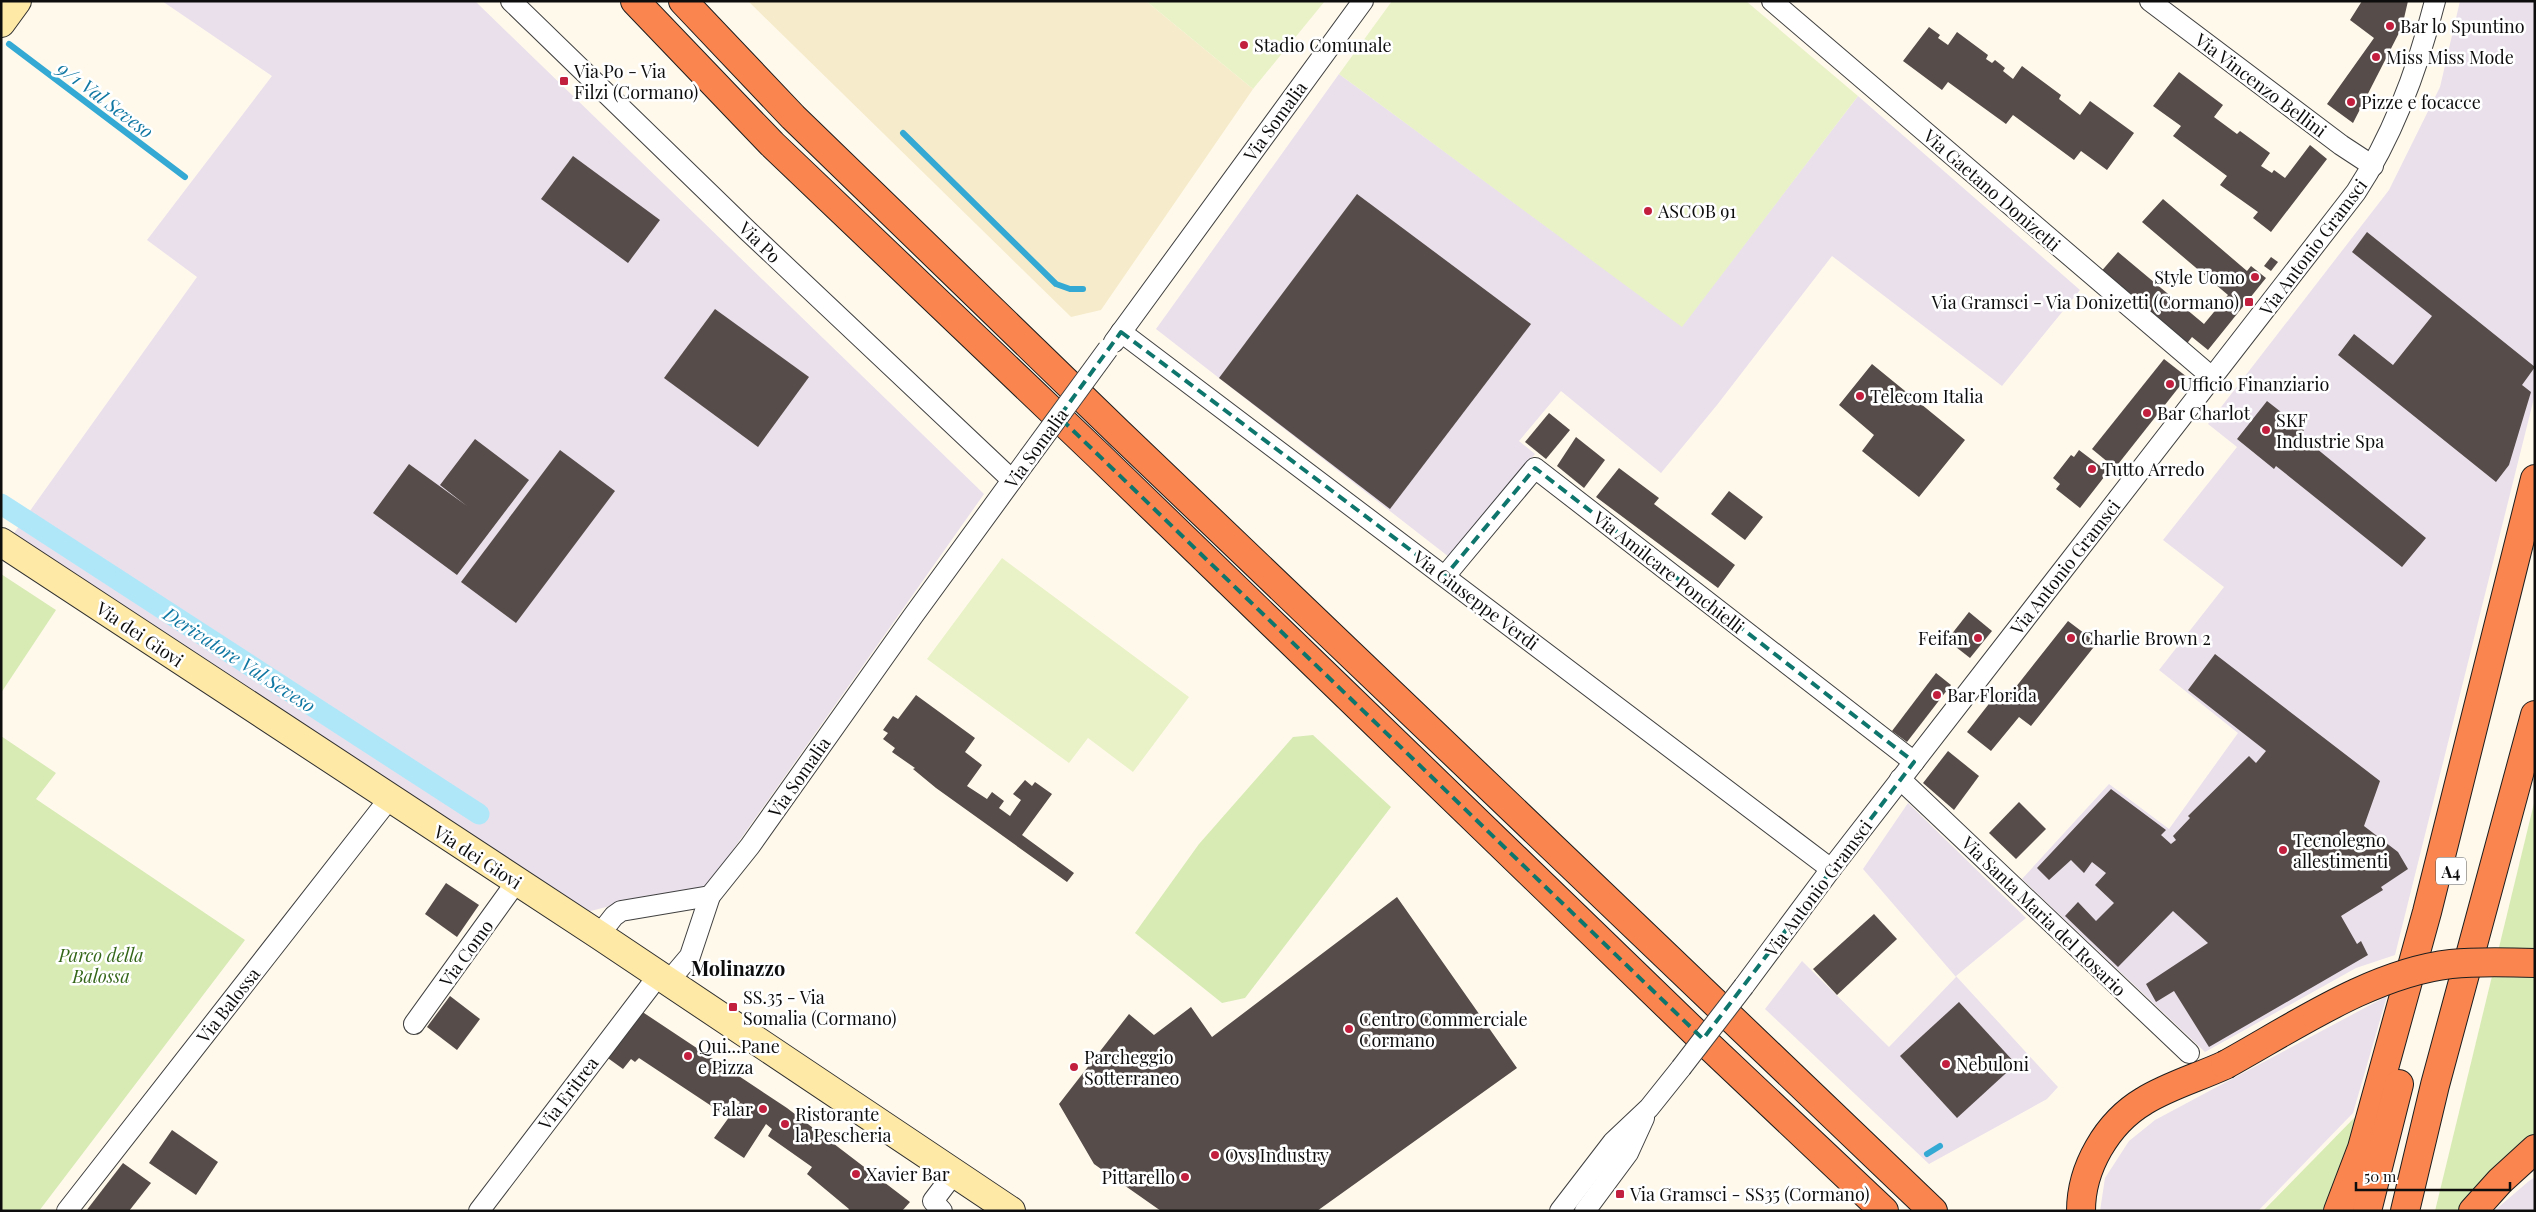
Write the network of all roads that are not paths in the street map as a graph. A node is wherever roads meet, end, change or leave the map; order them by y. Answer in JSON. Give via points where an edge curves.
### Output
{"nodes":[{"id":1,"x":17,"y":1,"type":"edge"},
{"id":2,"x":512,"y":1,"type":"edge"},
{"id":3,"x":635,"y":1,"type":"edge"},
{"id":4,"x":683,"y":1,"type":"edge"},
{"id":5,"x":1363,"y":1,"type":"edge"},
{"id":6,"x":1772,"y":1,"type":"edge"},
{"id":7,"x":2150,"y":1,"type":"edge"},
{"id":8,"x":2435,"y":1,"type":"edge"},
{"id":9,"x":1,"y":23,"type":"edge"},
{"id":10,"x":2373,"y":166,"type":"junction"},
{"id":11,"x":1121,"y":332,"type":"junction"},
{"id":12,"x":2213,"y":378,"type":"junction"},
{"id":13,"x":2535,"y":479,"type":"edge"},
{"id":14,"x":1012,"y":480,"type":"junction"},
{"id":15,"x":2535,"y":531,"type":"edge"},
{"id":16,"x":1,"y":542,"type":"edge"},
{"id":17,"x":1445,"y":576,"type":"junction"},
{"id":18,"x":2535,"y":715,"type":"edge"},
{"id":19,"x":1914,"y":762,"type":"junction"},
{"id":20,"x":1900,"y":779,"type":"junction"},
{"id":21,"x":389,"y":799,"type":"junction"},
{"id":22,"x":1831,"y":869,"type":"junction"},
{"id":23,"x":517,"y":881,"type":"junction"},
{"id":24,"x":710,"y":896,"type":"junction"},
{"id":25,"x":599,"y":935,"type":"junction"},
{"id":26,"x":2535,"y":963,"type":"edge"},
{"id":27,"x":663,"y":979,"type":"junction"},
{"id":28,"x":414,"y":1024,"type":"dead end"},
{"id":29,"x":2189,"y":1054,"type":"dead end"},
{"id":30,"x":2225,"y":1065,"type":"junction"},
{"id":31,"x":1649,"y":1108,"type":"junction"},
{"id":32,"x":2535,"y":1149,"type":"edge"},
{"id":33,"x":955,"y":1172,"type":"junction"},
{"id":34,"x":938,"y":1206,"type":"edge"},
{"id":35,"x":67,"y":1211,"type":"edge"},
{"id":36,"x":479,"y":1211,"type":"edge"},
{"id":37,"x":1011,"y":1211,"type":"edge"},
{"id":38,"x":1560,"y":1211,"type":"edge"},
{"id":39,"x":1585,"y":1211,"type":"edge"},
{"id":40,"x":1884,"y":1211,"type":"edge"},
{"id":41,"x":1933,"y":1211,"type":"edge"},
{"id":42,"x":2081,"y":1211,"type":"edge"},
{"id":43,"x":2094,"y":1211,"type":"edge"},
{"id":44,"x":2338,"y":1211,"type":"edge"},
{"id":45,"x":2367,"y":1211,"type":"edge"},
{"id":46,"x":2405,"y":1211,"type":"edge"},
{"id":47,"x":2473,"y":1211,"type":"edge"}],
"edges":[{"from":1,"to":9,"type":"main road"},
{"from":2,"to":14,"type":"street","name":"Via Po"},
{"from":3,"to":40,"type":"highway","via":[[772,144]]},
{"from":4,"to":41,"type":"highway","via":[[836,158]]},
{"from":5,"to":11,"type":"street","name":"Via Somalia"},
{"from":6,"to":12,"type":"street","name":"Via Gaetano Donizetti"},
{"from":7,"to":10,"type":"street","name":"Via Vincenzo Bellini"},
{"from":8,"to":10,"type":"street","name":"Via Antonio Gramsci","via":[[2403,104]]},
{"from":10,"to":12,"type":"street","name":"Via Antonio Gramsci"},
{"from":11,"to":14,"type":"street","name":"Via Somalia","bridge":true},
{"from":11,"to":17,"type":"street","name":"Via Giuseppe Verdi"},
{"from":12,"to":19,"type":"street","name":"Via Antonio Gramsci"},
{"from":13,"to":44,"type":"highway","via":[[2427,912],[2362,1148]]},
{"from":14,"to":24,"type":"street","name":"Via Somalia","via":[[750,846]]},
{"from":15,"to":45,"type":"highway","number":"A4"},
{"from":16,"to":21,"type":"main road","name":"Via dei Giovi"},
{"from":17,"to":19,"type":"street","name":"Via Amilcare Ponchielli","via":[[1535,468]]},
{"from":17,"to":22,"type":"street","name":"Via Giuseppe Verdi"},
{"from":18,"to":46,"type":"highway","number":"A4","via":[[2435,1085]]},
{"from":19,"to":20,"type":"street","name":"Via Antonio Gramsci"},
{"from":20,"to":22,"type":"street","name":"Via Antonio Gramsci"},
{"from":20,"to":29,"type":"street","name":"Via Santa Maria del Rosario"},
{"from":21,"to":23,"type":"main road","name":"Via dei Giovi"},
{"from":21,"to":35,"type":"street","name":"Via Balossa"},
{"from":22,"to":31,"type":"street","name":"Via Antonio Gramsci","bridge":true},
{"from":23,"to":25,"type":"main road","name":"Via dei Giovi"},
{"from":23,"to":28,"type":"street","name":"Via Como"},
{"from":24,"to":25,"type":"street","via":[[621,911]]},
{"from":24,"to":27,"type":"street","name":"Via Somalia","via":[[690,956]]},
{"from":25,"to":27,"type":"main road","name":"Via dei Giovi"},
{"from":26,"to":30,"type":"highway","bridge":true,"via":[[2449,964],[2388,980],[2344,1000]]},
{"from":27,"to":33,"type":"main road","name":"Via dei Giovi"},
{"from":27,"to":36,"type":"street","name":"Via Eritrea"},
{"from":30,"to":42,"type":"highway","via":[[2143,1101],[2122,1118],[2104,1138],[2089,1168]]},
{"from":30,"to":43,"type":"highway","via":[[2150,1117],[2115,1148],[2102,1174]]},
{"from":31,"to":38,"type":"street","name":"Via Antonio Gramsci","via":[[1613,1142]]},
{"from":31,"to":39,"type":"street","name":"Via Antonio Gramsci","via":[[1628,1153]]},
{"from":32,"to":47,"type":"highway","via":[[2500,1180]]},
{"from":33,"to":34,"type":"street"},
{"from":33,"to":37,"type":"main road","name":"Via dei Giovi"}]}
